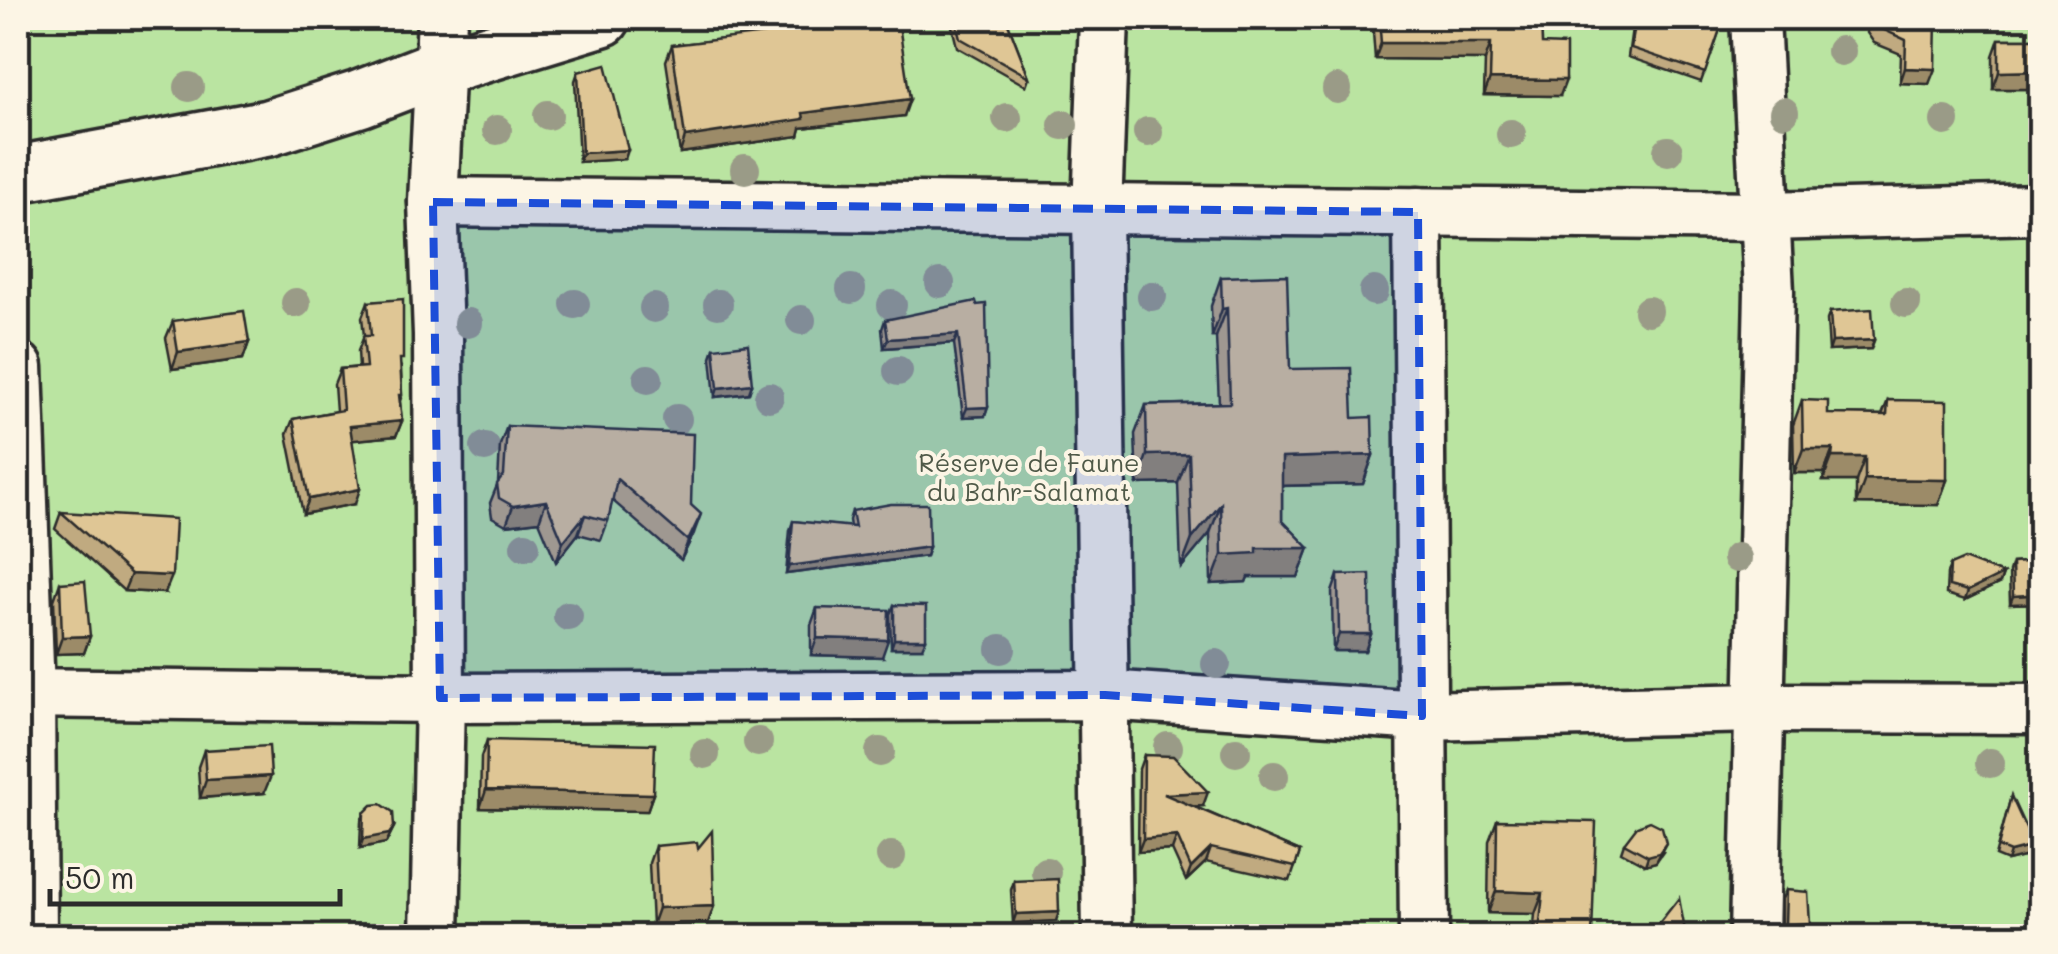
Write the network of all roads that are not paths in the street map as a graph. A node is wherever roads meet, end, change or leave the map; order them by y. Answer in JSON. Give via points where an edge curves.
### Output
{"nodes":[{"id":1,"x":602,"y":18,"type":"edge"},
{"id":2,"x":1104,"y":18,"type":"edge"},
{"id":3,"x":1755,"y":18,"type":"edge"},
{"id":4,"x":442,"y":42,"type":"edge"},
{"id":5,"x":18,"y":174,"type":"edge"},
{"id":6,"x":433,"y":202,"type":"junction"},
{"id":7,"x":2040,"y":209,"type":"edge"},
{"id":8,"x":1097,"y":210,"type":"junction"},
{"id":9,"x":1418,"y":212,"type":"junction"},
{"id":10,"x":1764,"y":216,"type":"junction"},
{"id":11,"x":18,"y":366,"type":"edge"},
{"id":12,"x":24,"y":693,"type":"edge"},
{"id":13,"x":1106,"y":695,"type":"junction"},
{"id":14,"x":440,"y":698,"type":"junction"},
{"id":15,"x":1756,"y":708,"type":"junction"},
{"id":16,"x":2040,"y":710,"type":"edge"},
{"id":17,"x":1422,"y":716,"type":"junction"},
{"id":18,"x":32,"y":936,"type":"edge"},
{"id":19,"x":435,"y":936,"type":"edge"},
{"id":20,"x":1107,"y":936,"type":"edge"},
{"id":21,"x":1424,"y":936,"type":"edge"},
{"id":22,"x":1754,"y":936,"type":"edge"}],
"edges":[{"from":1,"to":4,"type":"main road"},
{"from":2,"to":8,"type":"street"},
{"from":3,"to":10,"type":"street"},
{"from":4,"to":5,"type":"main road","via":[[360,99],[268,128]]},
{"from":4,"to":6,"type":"street"},
{"from":6,"to":8,"type":"street"},
{"from":6,"to":14,"type":"street"},
{"from":7,"to":10,"type":"street"},
{"from":8,"to":9,"type":"street"},
{"from":8,"to":13,"type":"street"},
{"from":9,"to":10,"type":"street"},
{"from":9,"to":17,"type":"street"},
{"from":10,"to":15,"type":"street","via":[[1768,291]]},
{"from":11,"to":12,"type":"street"},
{"from":12,"to":14,"type":"street"},
{"from":12,"to":18,"type":"street"},
{"from":13,"to":14,"type":"street"},
{"from":13,"to":17,"type":"street"},
{"from":13,"to":20,"type":"street"},
{"from":14,"to":19,"type":"street"},
{"from":15,"to":16,"type":"street"},
{"from":15,"to":17,"type":"street"},
{"from":15,"to":22,"type":"street"},
{"from":17,"to":21,"type":"street"}]}
